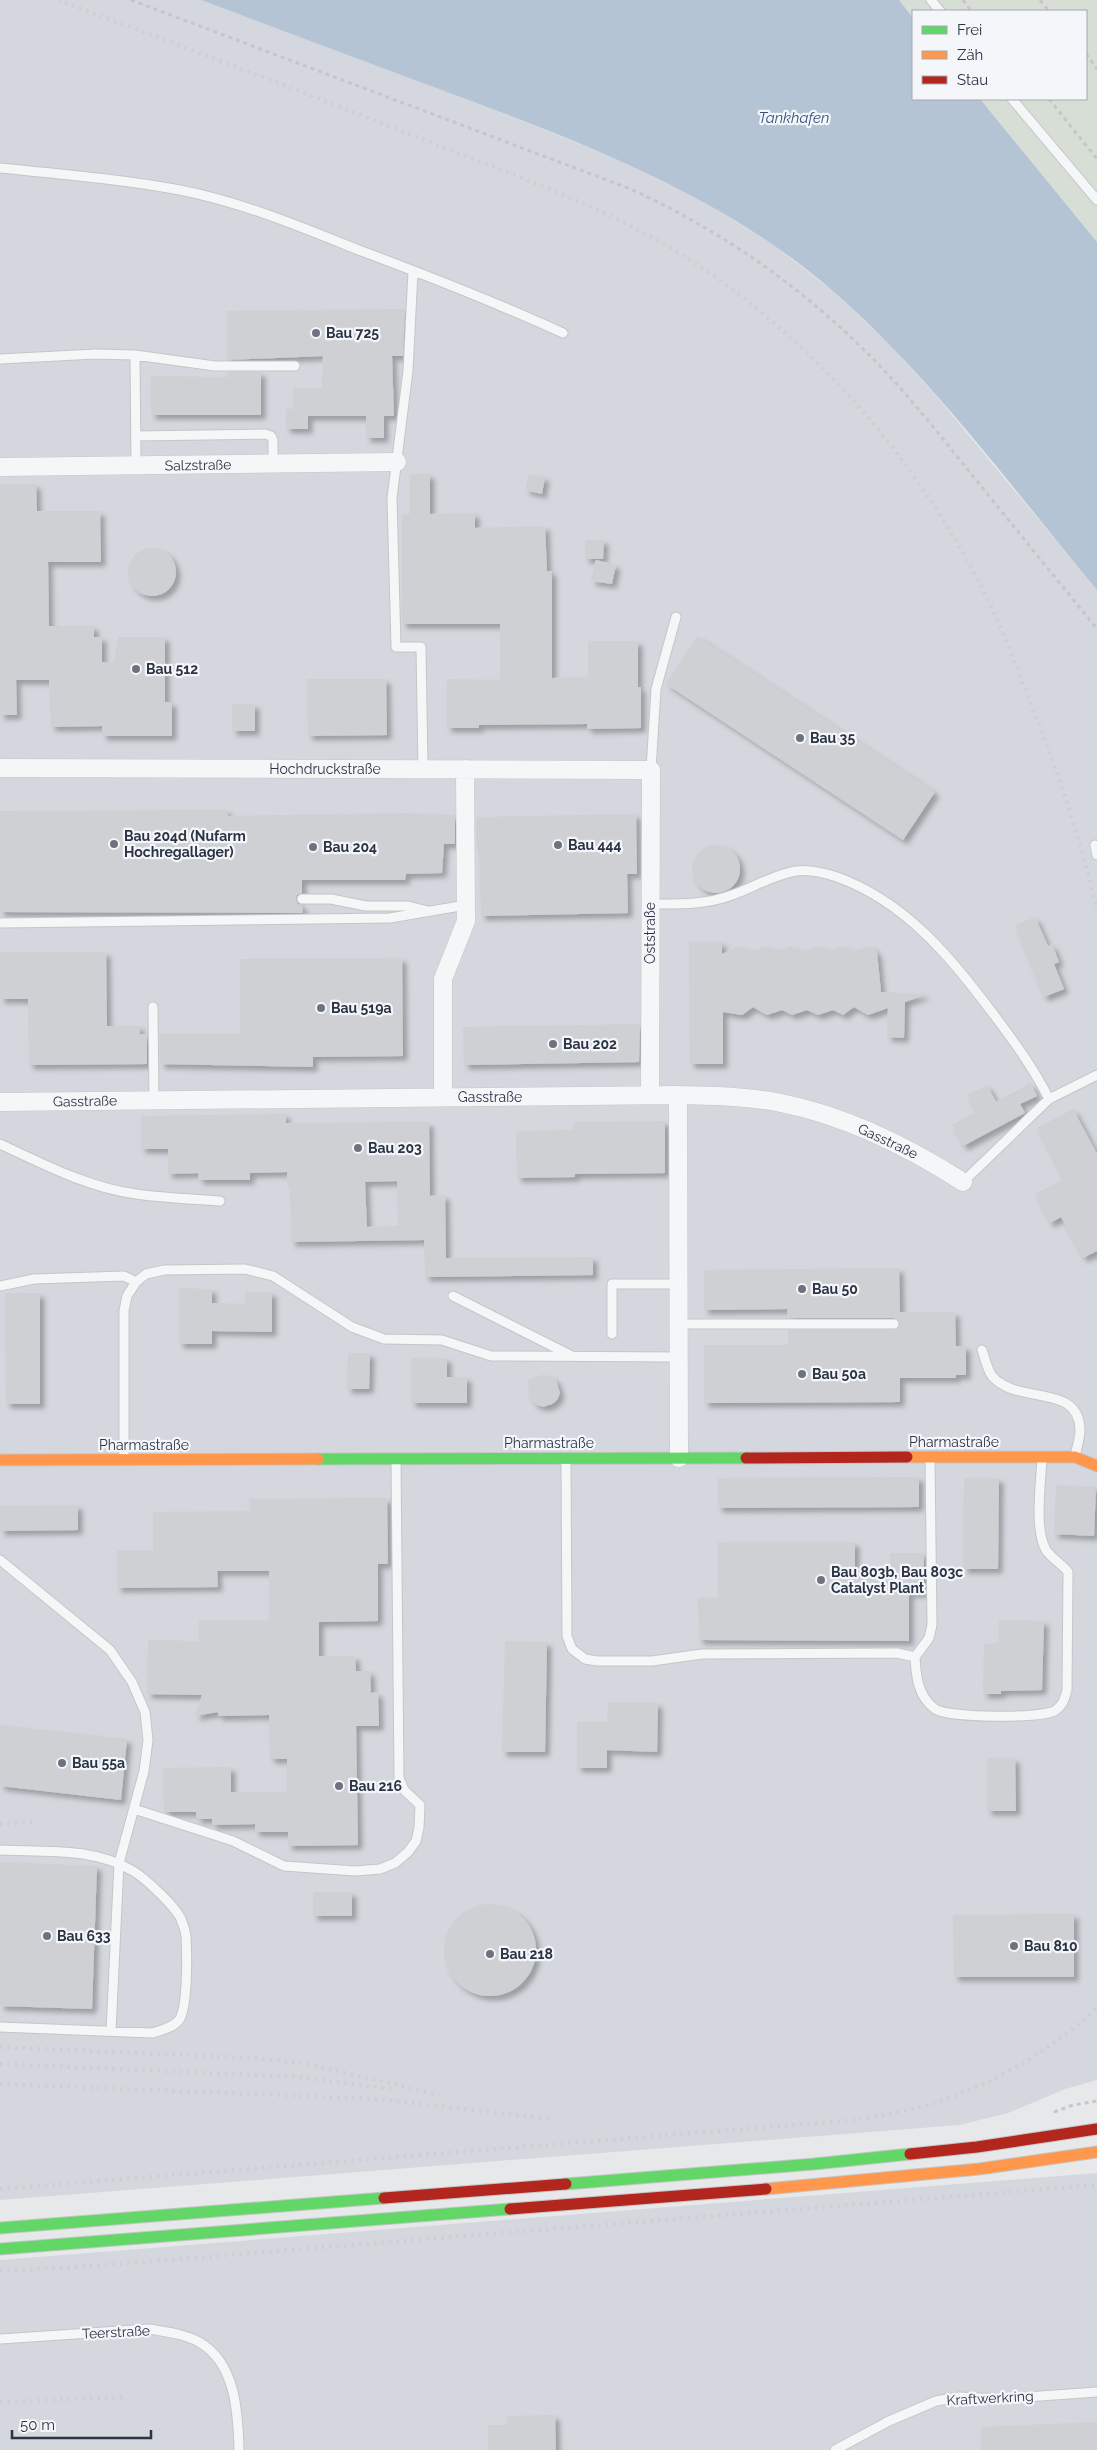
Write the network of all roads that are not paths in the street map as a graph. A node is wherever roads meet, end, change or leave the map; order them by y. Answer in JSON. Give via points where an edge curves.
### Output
{"nodes":[{"id":1,"x":931,"y":0,"type":"edge"},
{"id":2,"x":939,"y":10,"type":"edge"},
{"id":3,"x":1013,"y":100,"type":"edge"},
{"id":4,"x":0,"y":168,"type":"edge"},
{"id":5,"x":1097,"y":200,"type":"edge"},
{"id":6,"x":413,"y":271,"type":"junction"},
{"id":7,"x":563,"y":333,"type":"dead end"},
{"id":8,"x":135,"y":355,"type":"junction"},
{"id":9,"x":0,"y":359,"type":"edge"},
{"id":10,"x":295,"y":366,"type":"dead end"},
{"id":11,"x":136,"y":436,"type":"junction"},
{"id":12,"x":397,"y":462,"type":"junction"},
{"id":13,"x":273,"y":464,"type":"junction"},
{"id":14,"x":136,"y":465,"type":"junction"},
{"id":15,"x":0,"y":467,"type":"edge"},
{"id":16,"x":676,"y":617,"type":"dead end"},
{"id":17,"x":0,"y":768,"type":"edge"},
{"id":18,"x":465,"y":769,"type":"junction"},
{"id":19,"x":423,"y":770,"type":"junction"},
{"id":20,"x":651,"y":770,"type":"junction"},
{"id":21,"x":1095,"y":845,"type":"dead end"},
{"id":22,"x":1097,"y":855,"type":"edge"},
{"id":23,"x":302,"y":899,"type":"dead end"},
{"id":24,"x":650,"y":904,"type":"junction"},
{"id":25,"x":466,"y":905,"type":"junction"},
{"id":26,"x":433,"y":912,"type":"junction"},
{"id":27,"x":0,"y":923,"type":"edge"},
{"id":28,"x":153,"y":1007,"type":"dead end"},
{"id":29,"x":1097,"y":1075,"type":"edge"},
{"id":30,"x":650,"y":1095,"type":"junction"},
{"id":31,"x":678,"y":1095,"type":"junction"},
{"id":32,"x":443,"y":1097,"type":"junction"},
{"id":33,"x":1049,"y":1099,"type":"junction"},
{"id":34,"x":154,"y":1100,"type":"junction"},
{"id":35,"x":0,"y":1102,"type":"edge"},
{"id":36,"x":0,"y":1144,"type":"edge"},
{"id":37,"x":963,"y":1182,"type":"joint"},
{"id":38,"x":220,"y":1201,"type":"dead end"},
{"id":39,"x":136,"y":1282,"type":"junction"},
{"id":40,"x":678,"y":1284,"type":"junction"},
{"id":41,"x":0,"y":1286,"type":"edge"},
{"id":42,"x":453,"y":1296,"type":"dead end"},
{"id":43,"x":678,"y":1324,"type":"junction"},
{"id":44,"x":894,"y":1324,"type":"dead end"},
{"id":45,"x":612,"y":1334,"type":"dead end"},
{"id":46,"x":982,"y":1350,"type":"dead end"},
{"id":47,"x":572,"y":1356,"type":"junction"},
{"id":48,"x":679,"y":1356,"type":"junction"},
{"id":49,"x":1042,"y":1457,"type":"junction"},
{"id":50,"x":1075,"y":1457,"type":"junction"},
{"id":51,"x":566,"y":1458,"type":"junction"},
{"id":52,"x":679,"y":1458,"type":"junction"},
{"id":53,"x":930,"y":1458,"type":"junction"},
{"id":54,"x":396,"y":1459,"type":"junction"},
{"id":55,"x":0,"y":1460,"type":"edge"},
{"id":56,"x":124,"y":1460,"type":"junction"},
{"id":57,"x":1097,"y":1466,"type":"edge"},
{"id":58,"x":0,"y":1560,"type":"edge"},
{"id":59,"x":915,"y":1657,"type":"junction"},
{"id":60,"x":134,"y":1809,"type":"junction"},
{"id":61,"x":0,"y":1850,"type":"edge"},
{"id":62,"x":119,"y":1863,"type":"junction"},
{"id":63,"x":0,"y":2027,"type":"edge"},
{"id":64,"x":111,"y":2030,"type":"junction"},
{"id":65,"x":1097,"y":2129,"type":"edge"},
{"id":66,"x":1097,"y":2152,"type":"edge"},
{"id":67,"x":0,"y":2228,"type":"edge"},
{"id":68,"x":0,"y":2249,"type":"edge"},
{"id":69,"x":0,"y":2339,"type":"edge"},
{"id":70,"x":1097,"y":2392,"type":"edge"},
{"id":71,"x":239,"y":2450,"type":"edge"},
{"id":72,"x":835,"y":2450,"type":"edge"}],
"edges":[{"from":1,"to":2,"type":"lane"},
{"from":3,"to":5,"type":"lane"},
{"from":4,"to":6,"type":"lane","via":[[181,190],[296,225]]},
{"from":6,"to":7,"type":"lane","via":[[498,303]]},
{"from":6,"to":12,"type":"lane","via":[[408,371]]},
{"from":8,"to":9,"type":"lane"},
{"from":8,"to":10,"type":"lane","via":[[215,366]]},
{"from":8,"to":11,"type":"lane"},
{"from":11,"to":13,"type":"lane","via":[[265,434],[273,440]]},
{"from":11,"to":14,"type":"lane"},
{"from":12,"to":13,"type":"street","name":"Salzstraße"},
{"from":12,"to":19,"type":"lane","via":[[392,498],[396,647],[421,646]]},
{"from":13,"to":14,"type":"street","name":"Salzstraße"},
{"from":14,"to":15,"type":"street","name":"Salzstraße"},
{"from":16,"to":20,"type":"lane","via":[[656,689]]},
{"from":17,"to":19,"type":"street","name":"Hochdruckstraße"},
{"from":18,"to":19,"type":"street","name":"Hochdruckstraße"},
{"from":18,"to":20,"type":"street","name":"Hochdruckstraße"},
{"from":18,"to":25,"type":"street"},
{"from":20,"to":24,"type":"street","name":"Oststraße"},
{"from":21,"to":22,"type":"lane"},
{"from":23,"to":26,"type":"lane","via":[[331,899],[366,906],[408,906]]},
{"from":24,"to":30,"type":"street","name":"Oststraße"},
{"from":24,"to":33,"type":"lane","via":[[708,901],[797,871],[824,873],[856,884],[884,900],[922,929],[962,972],[1033,1067]]},
{"from":25,"to":26,"type":"lane"},
{"from":25,"to":32,"type":"street","via":[[466,920],[444,979]]},
{"from":26,"to":27,"type":"lane","via":[[390,918]]},
{"from":28,"to":34,"type":"lane"},
{"from":29,"to":33,"type":"lane"},
{"from":30,"to":31,"type":"street","name":"Gasstraße"},
{"from":30,"to":32,"type":"street","name":"Gasstraße"},
{"from":31,"to":37,"type":"street","name":"Gasstraße","via":[[739,1097],[821,1112],[909,1150]]},
{"from":31,"to":40,"type":"street"},
{"from":32,"to":34,"type":"street","name":"Gasstraße"},
{"from":33,"to":37,"type":"lane"},
{"from":34,"to":35,"type":"street","name":"Gasstraße"},
{"from":36,"to":38,"type":"lane","via":[[48,1167],[135,1194]]},
{"from":39,"to":41,"type":"lane","via":[[124,1276],[114,1276],[34,1279]]},
{"from":39,"to":47,"type":"lane","via":[[146,1274],[164,1270],[245,1269],[272,1276],[352,1327],[384,1339],[442,1340],[491,1356]]},
{"from":39,"to":56,"type":"lane","via":[[127,1296],[124,1311]]},
{"from":40,"to":43,"type":"street"},
{"from":40,"to":45,"type":"lane","via":[[612,1284]]},
{"from":42,"to":47,"type":"lane"},
{"from":43,"to":44,"type":"lane"},
{"from":43,"to":48,"type":"street"},
{"from":46,"to":50,"type":"lane","via":[[990,1374],[999,1382],[1024,1393],[1069,1403],[1075,1410],[1080,1430]]},
{"from":47,"to":48,"type":"lane"},
{"from":48,"to":52,"type":"street"},
{"from":49,"to":50,"type":"main road","name":"Pharmastraße"},
{"from":49,"to":53,"type":"main road","name":"Pharmastraße"},
{"from":49,"to":59,"type":"lane","via":[[1040,1538],[1047,1553],[1068,1572],[1068,1690],[1064,1702],[1043,1715],[950,1714],[936,1709],[923,1697],[916,1679]]},
{"from":50,"to":57,"type":"main road","name":"Pharmastraße"},
{"from":51,"to":52,"type":"main road","name":"Pharmastraße"},
{"from":51,"to":54,"type":"main road","name":"Pharmastraße"},
{"from":51,"to":59,"type":"lane","via":[[567,1636],[572,1649],[585,1659],[652,1661],[702,1654],[838,1653],[897,1653]]},
{"from":52,"to":53,"type":"main road","name":"Pharmastraße"},
{"from":53,"to":59,"type":"lane","via":[[932,1625],[929,1638]]},
{"from":54,"to":56,"type":"main road","name":"Pharmastraße"},
{"from":54,"to":60,"type":"lane","via":[[399,1778],[404,1790],[418,1801],[420,1811],[416,1841],[408,1852],[380,1869],[355,1871],[284,1866],[233,1841]]},
{"from":55,"to":56,"type":"main road","name":"Pharmastraße"},
{"from":58,"to":60,"type":"lane","via":[[110,1650],[132,1682],[145,1712],[148,1740]]},
{"from":60,"to":62,"type":"lane"},
{"from":61,"to":62,"type":"lane","via":[[89,1854]]},
{"from":62,"to":64,"type":"lane"},
{"from":62,"to":64,"type":"lane","via":[[135,1872],[180,1918],[186,1936],[184,2005],[179,2020],[169,2028],[152,2033]]},
{"from":63,"to":64,"type":"lane"},
{"from":65,"to":67,"type":"main road","via":[[976,2147],[814,2164]]},
{"from":66,"to":68,"type":"main road","via":[[970,2170],[811,2186]]},
{"from":69,"to":71,"type":"lane","name":"Teerstraße","via":[[150,2329],[175,2333],[199,2342],[214,2354],[230,2381],[238,2416]]},
{"from":70,"to":72,"type":"lane","name":"Kraftwerkring","via":[[999,2399],[959,2397],[936,2401],[889,2421]]}]}
